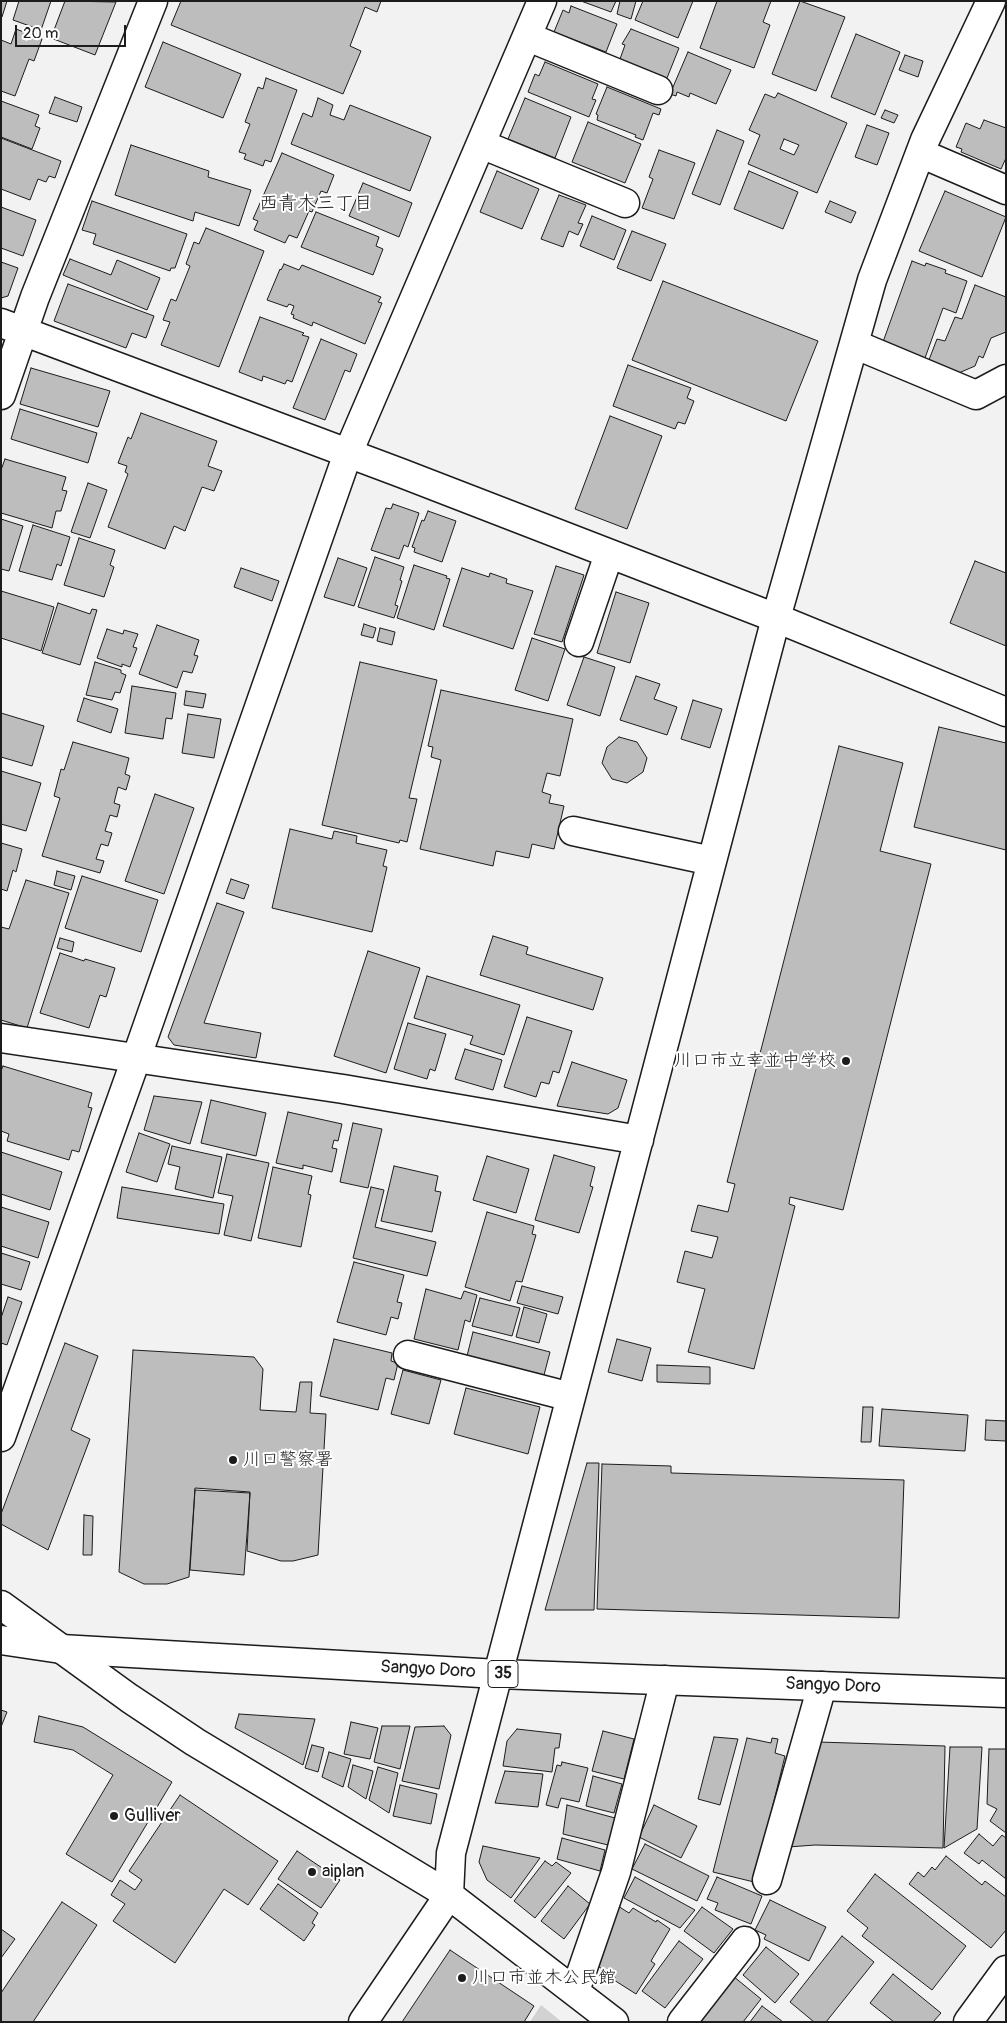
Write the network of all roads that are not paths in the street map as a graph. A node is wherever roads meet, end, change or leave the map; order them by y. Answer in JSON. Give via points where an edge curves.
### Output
{"nodes":[{"id":1,"x":153,"y":1,"type":"edge"},
{"id":2,"x":542,"y":1,"type":"edge"},
{"id":3,"x":993,"y":1,"type":"edge"},
{"id":4,"x":1006,"y":6,"type":"edge"},
{"id":5,"x":528,"y":37,"type":"junction"},
{"id":6,"x":658,"y":90,"type":"dead end"},
{"id":7,"x":481,"y":144,"type":"junction"},
{"id":8,"x":920,"y":153,"type":"junction"},
{"id":9,"x":1006,"y":190,"type":"edge"},
{"id":10,"x":625,"y":203,"type":"dead end"},
{"id":11,"x":12,"y":327,"type":"edge"},
{"id":12,"x":854,"y":344,"type":"junction"},
{"id":13,"x":1006,"y":379,"type":"edge"},
{"id":14,"x":1,"y":395,"type":"edge"},
{"id":15,"x":348,"y":453,"type":"junction"},
{"id":16,"x":609,"y":554,"type":"junction"},
{"id":17,"x":776,"y":618,"type":"junction"},
{"id":18,"x":579,"y":642,"type":"dead end"},
{"id":19,"x":1006,"y":712,"type":"edge"},
{"id":20,"x":573,"y":831,"type":"dead end"},
{"id":21,"x":712,"y":861,"type":"junction"},
{"id":22,"x":1,"y":1038,"type":"edge"},
{"id":23,"x":136,"y":1059,"type":"junction"},
{"id":24,"x":639,"y":1140,"type":"junction"},
{"id":25,"x":408,"y":1356,"type":"dead end"},
{"id":26,"x":571,"y":1397,"type":"junction"},
{"id":27,"x":1,"y":1437,"type":"edge"},
{"id":28,"x":1,"y":1605,"type":"edge"},
{"id":29,"x":1,"y":1640,"type":"edge"},
{"id":30,"x":61,"y":1649,"type":"junction"},
{"id":31,"x":498,"y":1674,"type":"junction"},
{"id":32,"x":665,"y":1680,"type":"junction"},
{"id":33,"x":822,"y":1686,"type":"junction"},
{"id":34,"x":1006,"y":1693,"type":"edge"},
{"id":35,"x":767,"y":1880,"type":"dead end"},
{"id":36,"x":449,"y":1895,"type":"junction"},
{"id":37,"x":745,"y":1941,"type":"dead end"},
{"id":38,"x":1006,"y":1970,"type":"edge"},
{"id":39,"x":575,"y":1992,"type":"junction"},
{"id":40,"x":363,"y":2022,"type":"edge"},
{"id":41,"x":614,"y":2022,"type":"edge"},
{"id":42,"x":682,"y":2022,"type":"edge"},
{"id":43,"x":968,"y":2022,"type":"edge"}],
"edges":[{"from":1,"to":11,"type":"street"},
{"from":2,"to":5,"type":"street"},
{"from":3,"to":4,"type":"street"},
{"from":3,"to":8,"type":"street"},
{"from":5,"to":6,"type":"street"},
{"from":5,"to":7,"type":"street"},
{"from":7,"to":10,"type":"street"},
{"from":7,"to":15,"type":"street"},
{"from":8,"to":9,"type":"street"},
{"from":8,"to":12,"type":"street","via":[[872,280]]},
{"from":11,"to":14,"type":"street"},
{"from":11,"to":15,"type":"street"},
{"from":12,"to":13,"type":"street","via":[[976,395]]},
{"from":12,"to":17,"type":"street"},
{"from":15,"to":16,"type":"street"},
{"from":15,"to":23,"type":"street"},
{"from":16,"to":17,"type":"street"},
{"from":16,"to":18,"type":"street"},
{"from":17,"to":19,"type":"street"},
{"from":17,"to":21,"type":"street"},
{"from":20,"to":21,"type":"street"},
{"from":21,"to":24,"type":"street"},
{"from":22,"to":23,"type":"street"},
{"from":23,"to":24,"type":"street","via":[[343,1089]]},
{"from":23,"to":27,"type":"street"},
{"from":24,"to":26,"type":"street"},
{"from":25,"to":26,"type":"street"},
{"from":26,"to":31,"type":"street"},
{"from":28,"to":30,"type":"street"},
{"from":29,"to":30,"type":"street","name":"Sangyo Doro","number":"35"},
{"from":30,"to":31,"type":"street","name":"Sangyo Doro","number":"35"},
{"from":30,"to":36,"type":"street","via":[[195,1742]]},
{"from":31,"to":32,"type":"street","name":"Sangyo Doro","number":"35"},
{"from":31,"to":36,"type":"street","via":[[451,1853]]},
{"from":32,"to":33,"type":"street","name":"Sangyo Doro","number":"35"},
{"from":32,"to":39,"type":"street","via":[[616,1872]]},
{"from":33,"to":34,"type":"street","name":"Sangyo Doro","number":"35"},
{"from":33,"to":35,"type":"street"},
{"from":36,"to":39,"type":"street"},
{"from":36,"to":40,"type":"street"},
{"from":37,"to":42,"type":"street"},
{"from":38,"to":43,"type":"street"},
{"from":39,"to":41,"type":"street"}]}
